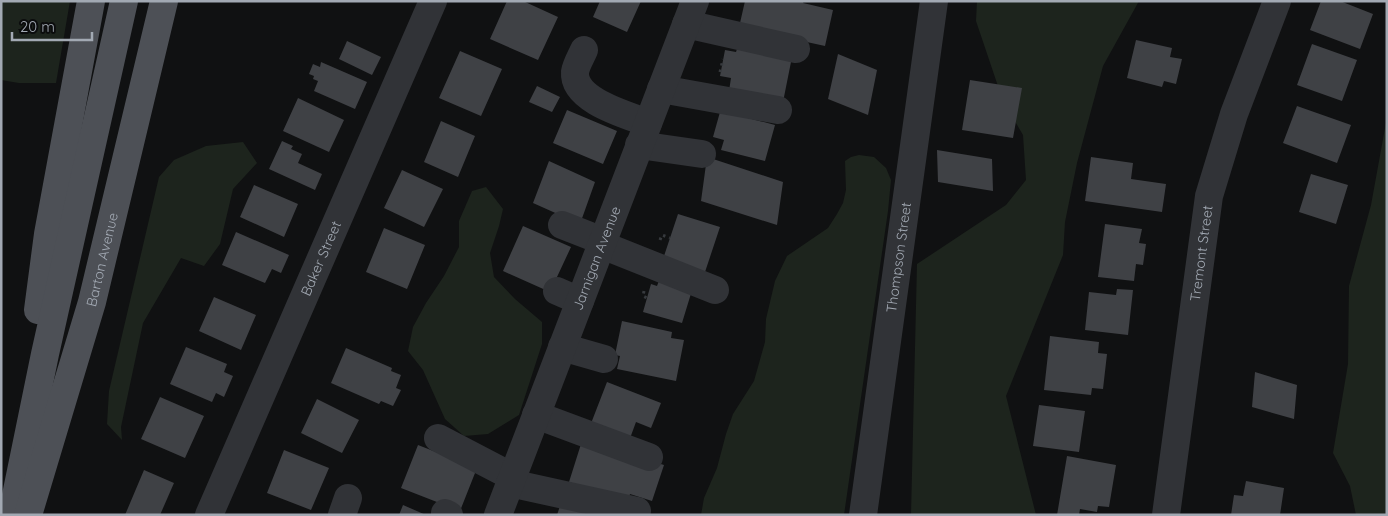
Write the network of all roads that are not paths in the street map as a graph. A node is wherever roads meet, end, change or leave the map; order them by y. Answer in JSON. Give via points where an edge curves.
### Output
{"nodes":[{"id":1,"x":91,"y":1,"type":"edge"},
{"id":2,"x":124,"y":1,"type":"edge"},
{"id":3,"x":164,"y":1,"type":"edge"},
{"id":4,"x":433,"y":1,"type":"edge"},
{"id":5,"x":934,"y":1,"type":"edge"},
{"id":6,"x":1277,"y":1,"type":"edge"},
{"id":7,"x":690,"y":13,"type":"edge"},
{"id":8,"x":796,"y":49,"type":"dead end"},
{"id":9,"x":584,"y":50,"type":"dead end"},
{"id":10,"x":661,"y":89,"type":"junction"},
{"id":11,"x":778,"y":110,"type":"dead end"},
{"id":12,"x":644,"y":134,"type":"junction"},
{"id":13,"x":702,"y":154,"type":"dead end"},
{"id":14,"x":562,"y":225,"type":"dead end"},
{"id":15,"x":602,"y":243,"type":"junction"},
{"id":16,"x":715,"y":290,"type":"dead end"},
{"id":17,"x":562,"y":347,"type":"junction"},
{"id":18,"x":604,"y":359,"type":"dead end"},
{"id":19,"x":536,"y":415,"type":"junction"},
{"id":20,"x":438,"y":438,"type":"dead end"},
{"id":21,"x":649,"y":456,"type":"dead end"},
{"id":22,"x":18,"y":480,"type":"junction"},
{"id":23,"x":511,"y":480,"type":"junction"},
{"id":24,"x":637,"y":511,"type":"dead end"},
{"id":25,"x":12,"y":515,"type":"edge"},
{"id":26,"x":28,"y":515,"type":"edge"},
{"id":27,"x":209,"y":515,"type":"edge"},
{"id":28,"x":498,"y":515,"type":"edge"},
{"id":29,"x":863,"y":515,"type":"edge"},
{"id":30,"x":1166,"y":515,"type":"edge"}],
"edges":[{"from":1,"to":22,"type":"main road","via":[[48,234]]},
{"from":2,"to":22,"type":"main road"},
{"from":3,"to":26,"type":"main road","name":"Barton Avenue","via":[[92,302]]},
{"from":4,"to":27,"type":"street","name":"Baker Street"},
{"from":5,"to":29,"type":"street","name":"Thompson Street"},
{"from":6,"to":30,"type":"street","name":"Tremont Street","via":[[1234,114],[1209,196]]},
{"from":7,"to":8,"type":"street"},
{"from":7,"to":10,"type":"street","name":"Jarnigan Avenue"},
{"from":9,"to":12,"type":"street","via":[[575,72],[586,94]]},
{"from":10,"to":11,"type":"street"},
{"from":10,"to":12,"type":"street","name":"Jarnigan Avenue"},
{"from":12,"to":13,"type":"street"},
{"from":12,"to":15,"type":"street","name":"Jarnigan Avenue"},
{"from":14,"to":15,"type":"street"},
{"from":15,"to":16,"type":"street"},
{"from":15,"to":17,"type":"street","name":"Jarnigan Avenue","via":[[568,296]]},
{"from":17,"to":18,"type":"street"},
{"from":17,"to":19,"type":"street","name":"Jarnigan Avenue"},
{"from":19,"to":21,"type":"street"},
{"from":19,"to":23,"type":"street","name":"Jarnigan Avenue"},
{"from":20,"to":23,"type":"street"},
{"from":22,"to":25,"type":"main road"},
{"from":23,"to":24,"type":"street"},
{"from":23,"to":28,"type":"street","name":"Jarnigan Avenue"}]}
